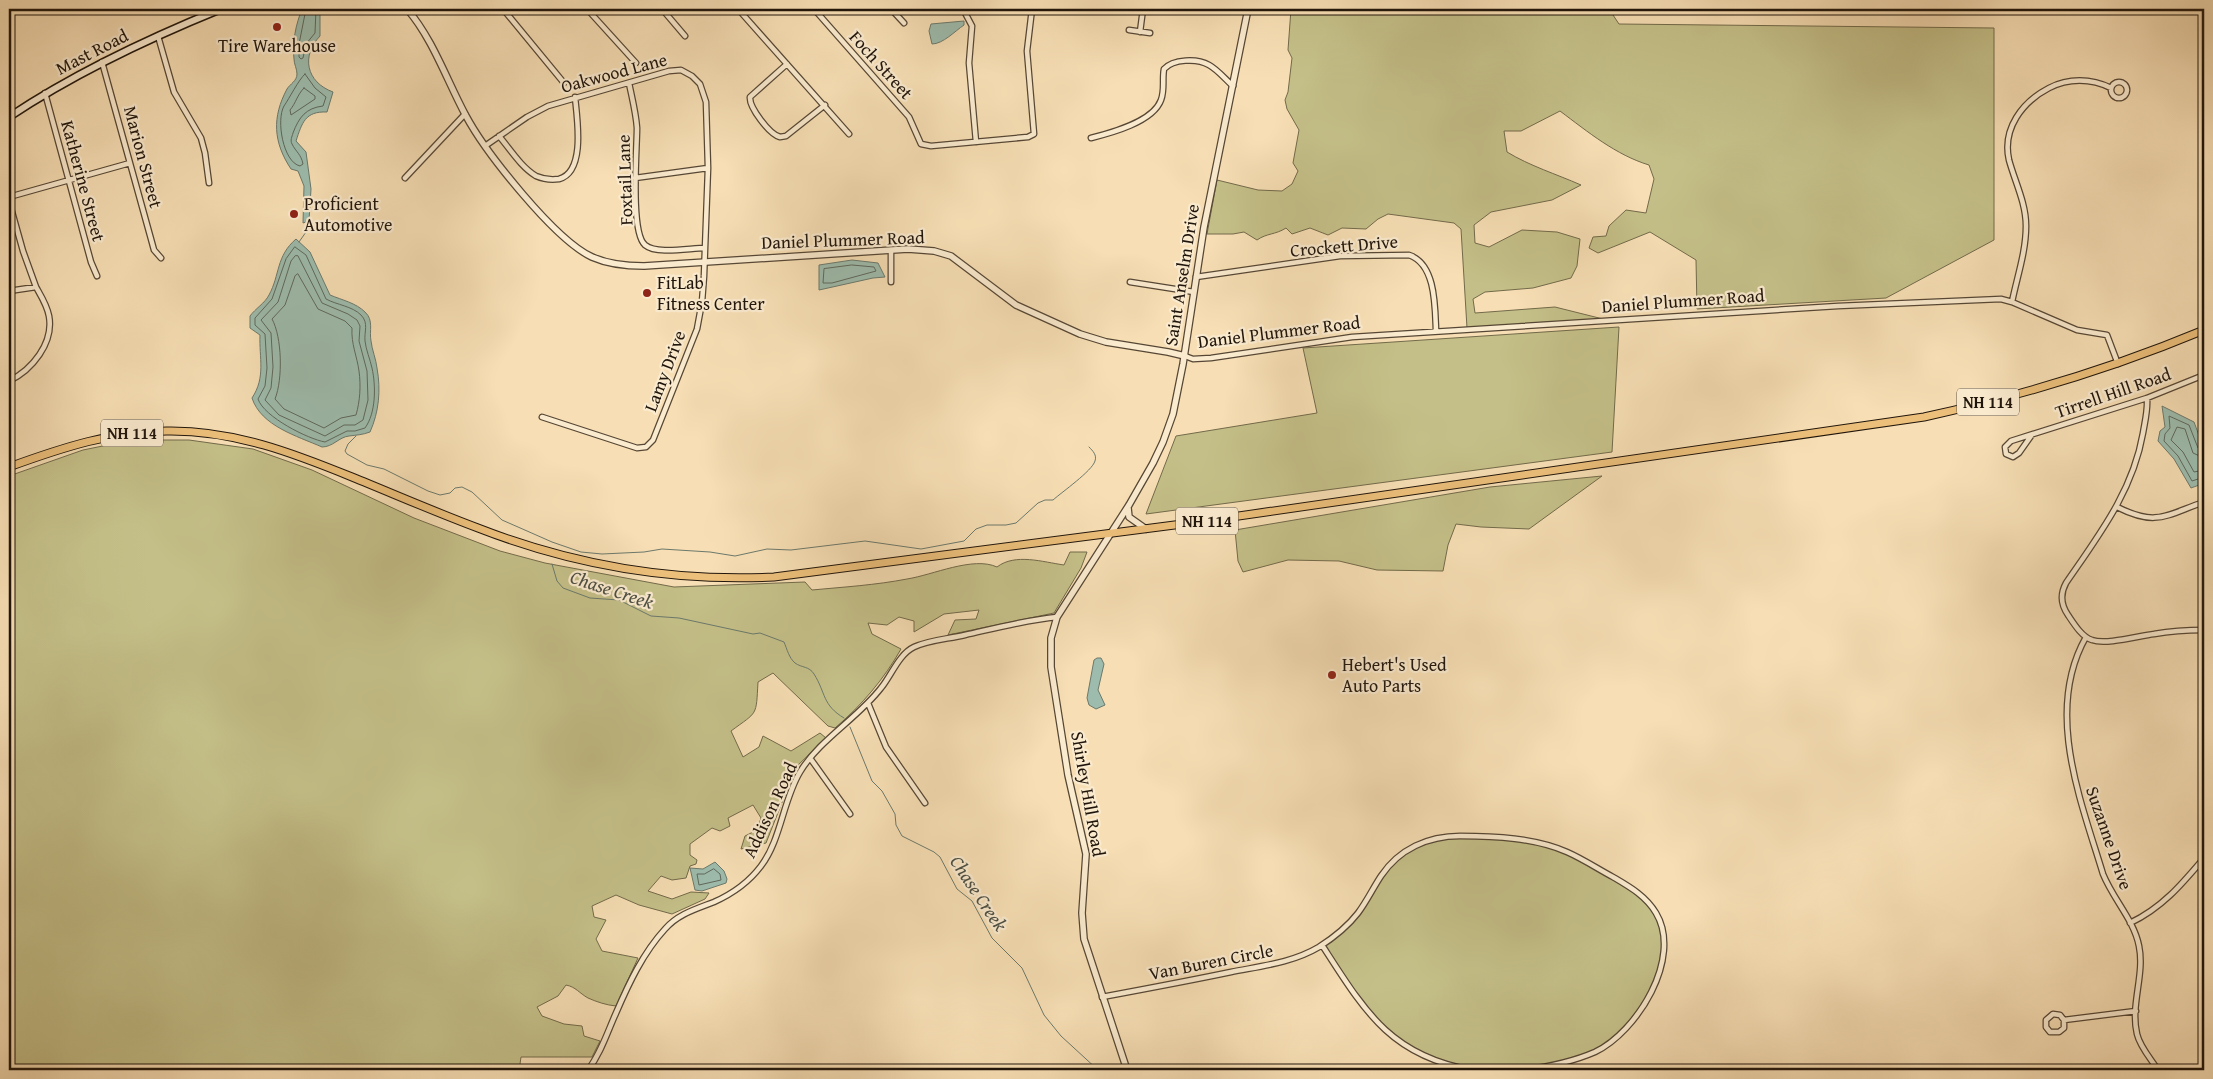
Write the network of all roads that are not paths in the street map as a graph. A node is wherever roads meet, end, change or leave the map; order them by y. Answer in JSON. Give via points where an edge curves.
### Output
{"nodes":[{"id":1,"x":221,"y":9,"type":"edge"},
{"id":2,"x":407,"y":9,"type":"edge"},
{"id":3,"x":502,"y":9,"type":"edge"},
{"id":4,"x":587,"y":9,"type":"edge"},
{"id":5,"x":662,"y":9,"type":"edge"},
{"id":6,"x":738,"y":9,"type":"edge"},
{"id":7,"x":814,"y":9,"type":"edge"},
{"id":8,"x":891,"y":9,"type":"edge"},
{"id":9,"x":963,"y":9,"type":"edge"},
{"id":10,"x":1032,"y":9,"type":"edge"},
{"id":11,"x":1143,"y":9,"type":"edge"},
{"id":12,"x":1248,"y":9,"type":"edge"},
{"id":13,"x":205,"y":12,"type":"edge"},
{"id":14,"x":904,"y":23,"type":"dead end"},
{"id":15,"x":1129,"y":30,"type":"dead end"},
{"id":16,"x":1140,"y":32,"type":"junction"},
{"id":17,"x":1150,"y":33,"type":"dead end"},
{"id":18,"x":158,"y":36,"type":"junction"},
{"id":19,"x":685,"y":36,"type":"dead end"},
{"id":20,"x":102,"y":62,"type":"junction"},
{"id":21,"x":636,"y":63,"type":"dead end"},
{"id":22,"x":788,"y":64,"type":"junction"},
{"id":23,"x":564,"y":83,"type":"dead end"},
{"id":24,"x":630,"y":83,"type":"junction"},
{"id":25,"x":1233,"y":86,"type":"junction"},
{"id":26,"x":2111,"y":88,"type":"dead end"},
{"id":27,"x":45,"y":93,"type":"junction"},
{"id":28,"x":575,"y":97,"type":"junction"},
{"id":29,"x":825,"y":105,"type":"junction"},
{"id":30,"x":465,"y":114,"type":"junction"},
{"id":31,"x":9,"y":118,"type":"edge"},
{"id":32,"x":849,"y":134,"type":"dead end"},
{"id":33,"x":499,"y":136,"type":"junction"},
{"id":34,"x":1091,"y":138,"type":"dead end"},
{"id":35,"x":976,"y":142,"type":"junction"},
{"id":36,"x":485,"y":146,"type":"junction"},
{"id":37,"x":130,"y":163,"type":"junction"},
{"id":38,"x":708,"y":168,"type":"junction"},
{"id":39,"x":405,"y":178,"type":"dead end"},
{"id":40,"x":635,"y":178,"type":"junction"},
{"id":41,"x":69,"y":180,"type":"junction"},
{"id":42,"x":209,"y":183,"type":"dead end"},
{"id":43,"x":9,"y":197,"type":"edge"},
{"id":44,"x":9,"y":201,"type":"edge"},
{"id":45,"x":705,"y":248,"type":"junction"},
{"id":46,"x":891,"y":250,"type":"junction"},
{"id":47,"x":161,"y":258,"type":"dead end"},
{"id":48,"x":704,"y":262,"type":"junction"},
{"id":49,"x":97,"y":276,"type":"dead end"},
{"id":50,"x":1196,"y":277,"type":"junction"},
{"id":51,"x":891,"y":282,"type":"dead end"},
{"id":52,"x":1130,"y":282,"type":"dead end"},
{"id":53,"x":36,"y":287,"type":"junction"},
{"id":54,"x":9,"y":291,"type":"edge"},
{"id":55,"x":1194,"y":292,"type":"junction"},
{"id":56,"x":2012,"y":302,"type":"junction"},
{"id":57,"x":2204,"y":330,"type":"edge"},
{"id":58,"x":1436,"y":331,"type":"junction"},
{"id":59,"x":1185,"y":356,"type":"junction"},
{"id":60,"x":2118,"y":364,"type":"junction"},
{"id":61,"x":2204,"y":375,"type":"edge"},
{"id":62,"x":9,"y":381,"type":"edge"},
{"id":63,"x":2147,"y":398,"type":"junction"},
{"id":64,"x":542,"y":417,"type":"dead end"},
{"id":65,"x":2031,"y":436,"type":"junction"},
{"id":66,"x":9,"y":467,"type":"edge"},
{"id":67,"x":2204,"y":502,"type":"edge"},
{"id":68,"x":1129,"y":506,"type":"junction"},
{"id":69,"x":2117,"y":507,"type":"junction"},
{"id":70,"x":1146,"y":529,"type":"junction"},
{"id":71,"x":1111,"y":533,"type":"junction"},
{"id":72,"x":1057,"y":617,"type":"junction"},
{"id":73,"x":2204,"y":630,"type":"edge"},
{"id":74,"x":2086,"y":637,"type":"junction"},
{"id":75,"x":868,"y":703,"type":"junction"},
{"id":76,"x":810,"y":758,"type":"junction"},
{"id":77,"x":925,"y":803,"type":"dead end"},
{"id":78,"x":850,"y":814,"type":"dead end"},
{"id":79,"x":2204,"y":858,"type":"edge"},
{"id":80,"x":2130,"y":924,"type":"junction"},
{"id":81,"x":1322,"y":945,"type":"junction"},
{"id":82,"x":1102,"y":997,"type":"junction"},
{"id":83,"x":2136,"y":1011,"type":"junction"},
{"id":84,"x":2064,"y":1020,"type":"junction"},
{"id":85,"x":588,"y":1070,"type":"edge"},
{"id":86,"x":1127,"y":1070,"type":"edge"},
{"id":87,"x":1472,"y":1070,"type":"edge"},
{"id":88,"x":1523,"y":1070,"type":"edge"},
{"id":89,"x":2158,"y":1070,"type":"edge"}],
"edges":[{"from":1,"to":13,"type":"main road","name":"Mast Road"},
{"from":2,"to":30,"type":"street","name":"Daniel Plummer Road","via":[[424,33]]},
{"from":3,"to":23,"type":"street"},
{"from":4,"to":21,"type":"street"},
{"from":5,"to":19,"type":"street"},
{"from":6,"to":22,"type":"street"},
{"from":7,"to":35,"type":"street","name":"Foch Street","via":[[909,117],[921,144]]},
{"from":8,"to":14,"type":"street"},
{"from":9,"to":35,"type":"street","via":[[972,26],[970,63]]},
{"from":10,"to":35,"type":"street","via":[[1028,51],[1034,134]]},
{"from":11,"to":16,"type":"street"},
{"from":12,"to":25,"type":"street","name":"Saint Anselm Drive"},
{"from":13,"to":18,"type":"main road","name":"Mast Road"},
{"from":15,"to":16,"type":"street"},
{"from":16,"to":17,"type":"street"},
{"from":18,"to":20,"type":"main road","name":"Mast Road"},
{"from":18,"to":42,"type":"street","via":[[174,92],[201,138]]},
{"from":20,"to":27,"type":"main road","name":"Mast Road"},
{"from":20,"to":37,"type":"street","name":"Marion Street"},
{"from":22,"to":29,"type":"street"},
{"from":22,"to":29,"type":"street","via":[[753,93],[750,101],[772,133],[786,136]]},
{"from":24,"to":28,"type":"street","name":"Oakwood Lane"},
{"from":24,"to":38,"type":"street","name":"Oakwood Lane","via":[[675,70],[686,72],[696,80],[706,102]]},
{"from":24,"to":40,"type":"street","name":"Foxtail Lane","via":[[637,126]]},
{"from":25,"to":34,"type":"street","via":[[1205,63],[1171,63],[1164,69],[1162,99],[1151,113],[1119,130]]},
{"from":25,"to":50,"type":"street","name":"Saint Anselm Drive"},
{"from":26,"to":56,"type":"street","via":[[2080,80],[2062,83],[2031,100],[2013,124],[2008,152],[2022,198],[2026,227]]},
{"from":27,"to":31,"type":"main road","name":"Mast Road"},
{"from":27,"to":41,"type":"street","name":"Katherine Street"},
{"from":28,"to":33,"type":"street","name":"Oakwood Lane","via":[[537,111]]},
{"from":28,"to":33,"type":"street","via":[[576,159],[572,170],[562,178],[551,180],[535,175]]},
{"from":29,"to":32,"type":"street"},
{"from":30,"to":36,"type":"street","name":"Daniel Plummer Road"},
{"from":30,"to":39,"type":"street"},
{"from":33,"to":36,"type":"street","name":"Oakwood Lane"},
{"from":36,"to":48,"type":"street","name":"Daniel Plummer Road","via":[[553,227],[592,257],[632,266]]},
{"from":37,"to":41,"type":"street"},
{"from":37,"to":47,"type":"street","name":"Marion Street","via":[[154,250]]},
{"from":38,"to":40,"type":"street"},
{"from":38,"to":45,"type":"street","name":"Oakwood Lane"},
{"from":40,"to":45,"type":"street","name":"Foxtail Lane","via":[[636,212],[645,245],[659,250]]},
{"from":41,"to":43,"type":"street"},
{"from":41,"to":49,"type":"street","name":"Katherine Street"},
{"from":44,"to":53,"type":"street"},
{"from":45,"to":48,"type":"street","name":"Oakwood Lane"},
{"from":46,"to":48,"type":"street","name":"Daniel Plummer Road"},
{"from":46,"to":51,"type":"street"},
{"from":46,"to":59,"type":"street","name":"Daniel Plummer Road","via":[[941,252],[963,264],[1016,304],[1061,326],[1106,342]]},
{"from":48,"to":64,"type":"street","name":"Lamy Drive","via":[[700,314],[692,343],[650,445],[637,448]]},
{"from":50,"to":55,"type":"street","name":"Saint Anselm Drive"},
{"from":50,"to":58,"type":"street","name":"Crockett Drive","via":[[1340,256],[1409,254],[1419,260],[1428,273]]},
{"from":52,"to":55,"type":"street"},
{"from":53,"to":54,"type":"street"},
{"from":53,"to":62,"type":"street","via":[[48,309],[48,335],[32,365]]},
{"from":55,"to":59,"type":"street","name":"Saint Anselm Drive"},
{"from":56,"to":58,"type":"street","name":"Daniel Plummer Road","via":[[2001,299],[1838,306]]},
{"from":56,"to":60,"type":"street","name":"Daniel Plummer Road","via":[[2077,330],[2107,335]]},
{"from":57,"to":60,"type":"main road","number":"NH 114"},
{"from":58,"to":59,"type":"street","name":"Daniel Plummer Road","via":[[1328,339],[1202,358]]},
{"from":59,"to":68,"type":"street","name":"Saint Anselm Drive","via":[[1173,414],[1163,442]]},
{"from":60,"to":70,"type":"main road","number":"NH 114","via":[[1983,404],[1890,422]]},
{"from":61,"to":63,"type":"street","name":"Tirrell Hill Road"},
{"from":63,"to":65,"type":"street","name":"Tirrell Hill Road"},
{"from":63,"to":69,"type":"street","via":[[2136,464]]},
{"from":65,"to":65,"type":"street","name":"Tirrell Hill Road","via":[[2008,443],[2006,454],[2018,456]]},
{"from":66,"to":71,"type":"main road","number":"NH 114","via":[[82,442],[129,433],[170,431],[224,435],[271,446],[536,549],[612,568],[696,577],[753,578],[811,573]]},
{"from":67,"to":69,"type":"street","via":[[2158,518],[2139,517]]},
{"from":68,"to":70,"type":"street","via":[[1129,517]]},
{"from":68,"to":71,"type":"street","name":"Saint Anselm Drive"},
{"from":69,"to":74,"type":"street","via":[[2063,587],[2064,608]]},
{"from":70,"to":71,"type":"main road","number":"NH 114"},
{"from":71,"to":72,"type":"street","name":"Shirley Hill Road"},
{"from":72,"to":75,"type":"street","name":"Addison Road","via":[[1017,622],[916,646],[906,652]]},
{"from":72,"to":82,"type":"street","name":"Shirley Hill Road","via":[[1050,644],[1051,667],[1070,784],[1086,854],[1083,933]]},
{"from":73,"to":74,"type":"street","via":[[2100,641]]},
{"from":74,"to":80,"type":"street","name":"Suzanne Drive","via":[[2070,681],[2070,762],[2108,888]]},
{"from":75,"to":76,"type":"street","name":"Addison Road"},
{"from":75,"to":77,"type":"street","via":[[886,747]]},
{"from":76,"to":78,"type":"street"},
{"from":76,"to":85,"type":"street","name":"Addison Road","via":[[792,788],[763,864],[732,892],[677,917],[653,942],[616,1012],[601,1051]]},
{"from":79,"to":80,"type":"street","via":[[2166,901]]},
{"from":80,"to":83,"type":"street","name":"Suzanne Drive","via":[[2137,938],[2140,956]]},
{"from":81,"to":82,"type":"street","name":"Van Buren Circle","via":[[1296,958],[1268,965]]},
{"from":81,"to":87,"type":"street","via":[[1365,1009],[1390,1035],[1425,1056]]},
{"from":81,"to":88,"type":"street","name":"Van Buren Circle","via":[[1358,913],[1391,863],[1410,848],[1444,837],[1495,838],[1553,847],[1578,857],[1635,890],[1657,914],[1664,938],[1659,974],[1646,1001],[1626,1028],[1596,1051],[1561,1063]]},
{"from":82,"to":86,"type":"street","name":"Shirley Hill Road"},
{"from":83,"to":84,"type":"street"},
{"from":83,"to":89,"type":"street","name":"Suzanne Drive","via":[[2137,1035]]},
{"from":84,"to":84,"type":"street","via":[[2060,1015],[2050,1016],[2046,1020],[2048,1029],[2056,1033],[2062,1031]]}]}
